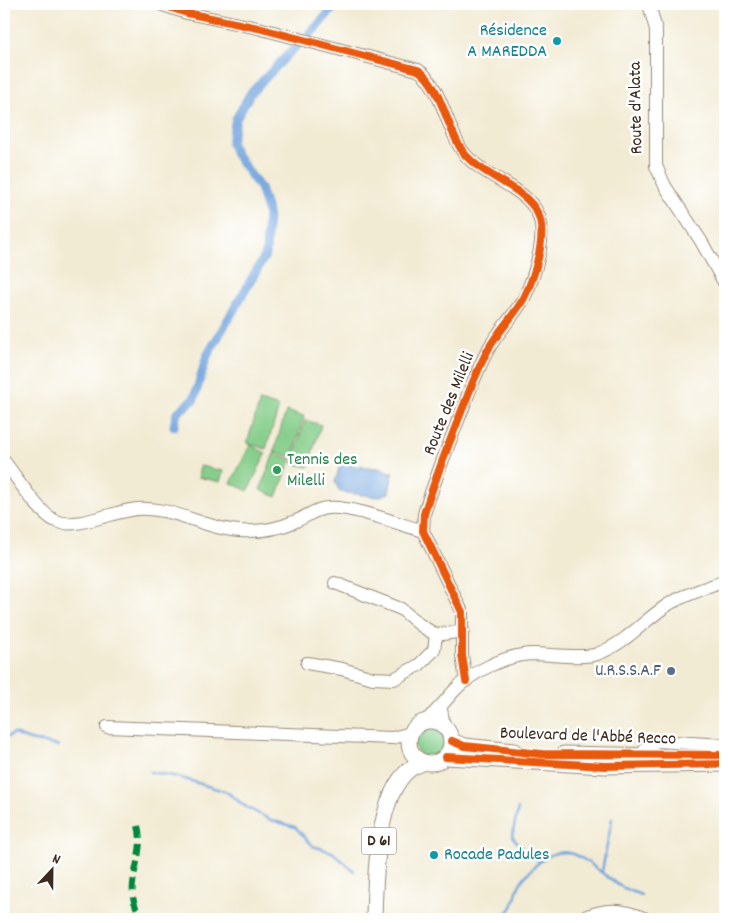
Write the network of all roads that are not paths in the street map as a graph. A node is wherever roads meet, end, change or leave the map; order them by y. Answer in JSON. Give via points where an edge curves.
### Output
{"nodes":[{"id":1,"x":160,"y":4,"type":"edge"},
{"id":2,"x":649,"y":4,"type":"edge"},
{"id":3,"x":725,"y":284,"type":"edge"},
{"id":4,"x":4,"y":461,"type":"edge"},
{"id":5,"x":423,"y":531,"type":"junction"},
{"id":6,"x":725,"y":581,"type":"edge"},
{"id":7,"x":335,"y":583,"type":"dead end"},
{"id":8,"x":463,"y":631,"type":"junction"},
{"id":9,"x":436,"y":635,"type":"junction"},
{"id":10,"x":307,"y":663,"type":"dead end"},
{"id":11,"x":466,"y":681,"type":"junction"},
{"id":12,"x":441,"y":709,"type":"junction"},
{"id":13,"x":425,"y":721,"type":"junction"},
{"id":14,"x":444,"y":726,"type":"junction"},
{"id":15,"x":107,"y":727,"type":"dead end"},
{"id":16,"x":452,"y":741,"type":"junction"},
{"id":17,"x":725,"y":745,"type":"edge"},
{"id":18,"x":410,"y":750,"type":"junction"},
{"id":19,"x":642,"y":755,"type":"junction"},
{"id":20,"x":725,"y":755,"type":"edge"},
{"id":21,"x":446,"y":757,"type":"junction"},
{"id":22,"x":725,"y":764,"type":"edge"},
{"id":23,"x":374,"y":919,"type":"edge"},
{"id":24,"x":580,"y":919,"type":"edge"},
{"id":25,"x":646,"y":919,"type":"edge"}],
"edges":[{"from":1,"to":5,"type":"street","name":"Route des Milelli","via":[[418,70],[430,81],[462,151],[481,169],[530,203],[538,214],[542,233],[540,250],[524,297],[489,348],[473,383],[424,514]]},
{"from":2,"to":3,"type":"street","name":"Route d'Alata","via":[[656,30],[656,166]]},
{"from":4,"to":5,"type":"street","via":[[53,520],[64,524],[150,509],[225,530],[247,532],[279,528],[314,511],[341,508]]},
{"from":5,"to":8,"type":"street","via":[[459,604]]},
{"from":6,"to":11,"type":"street","via":[[669,604],[615,646],[594,655],[530,654],[515,657]]},
{"from":7,"to":9,"type":"street","via":[[401,609]]},
{"from":8,"to":9,"type":"street"},
{"from":8,"to":11,"type":"street"},
{"from":9,"to":10,"type":"street","via":[[434,650],[419,665],[394,679],[373,678]]},
{"from":11,"to":12,"type":"street"},
{"from":12,"to":13,"type":"street"},
{"from":12,"to":14,"type":"street"},
{"from":13,"to":14,"type":"main road"},
{"from":13,"to":18,"type":"main road","via":[[415,728]]},
{"from":14,"to":16,"type":"main road"},
{"from":15,"to":18,"type":"street"},
{"from":16,"to":19,"type":"main road","name":"Boulevard de l'Abbé Recco","via":[[464,746],[542,754]]},
{"from":16,"to":21,"type":"main road"},
{"from":17,"to":19,"type":"street","via":[[656,741]]},
{"from":18,"to":21,"type":"main road","via":[[436,763]]},
{"from":18,"to":23,"type":"main road","number":"D 61","via":[[377,846]]},
{"from":19,"to":20,"type":"main road","name":"Boulevard de l'Abbé Recco"},
{"from":21,"to":22,"type":"main road","name":"Boulevard de l'Abbé Recco","via":[[605,766]]},
{"from":24,"to":25,"type":"street","via":[[612,909]]}]}
